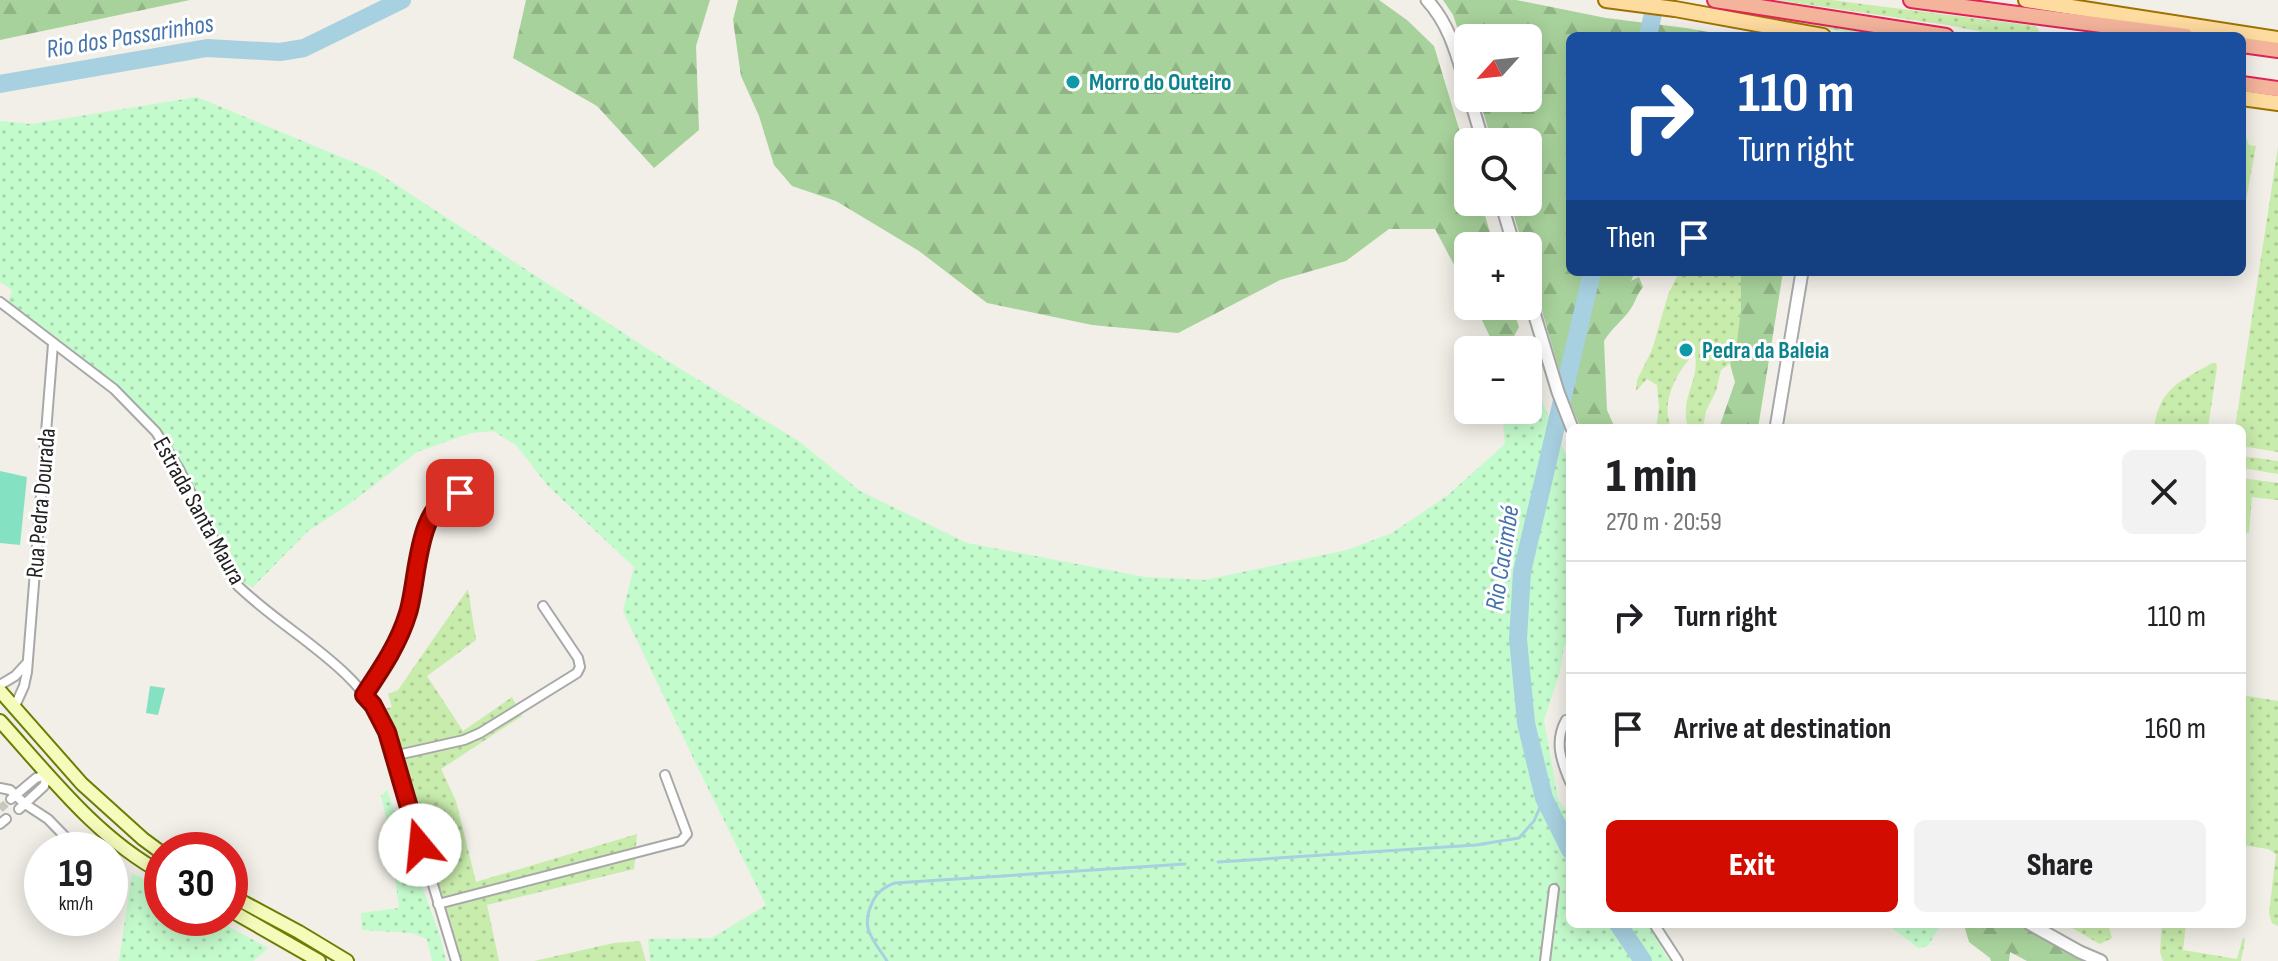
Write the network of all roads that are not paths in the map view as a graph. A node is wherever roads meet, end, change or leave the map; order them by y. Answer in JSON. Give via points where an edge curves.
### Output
{"nodes":[{"id":1,"x":1427,"y":0,"type":"edge"},
{"id":2,"x":1606,"y":0,"type":"edge"},
{"id":3,"x":1715,"y":0,"type":"edge"},
{"id":4,"x":1911,"y":0,"type":"edge"},
{"id":5,"x":2026,"y":0,"type":"edge"},
{"id":6,"x":1801,"y":32,"type":"edge"},
{"id":7,"x":1920,"y":32,"type":"edge"},
{"id":8,"x":2159,"y":32,"type":"edge"},
{"id":9,"x":2233,"y":32,"type":"edge"},
{"id":10,"x":2246,"y":34,"type":"edge"},
{"id":11,"x":2278,"y":39,"type":"edge"},
{"id":12,"x":1454,"y":46,"type":"edge"},
{"id":13,"x":2246,"y":46,"type":"edge"},
{"id":14,"x":2278,"y":50,"type":"edge"},
{"id":15,"x":2246,"y":85,"type":"edge"},
{"id":16,"x":2278,"y":89,"type":"edge"},
{"id":17,"x":2246,"y":99,"type":"edge"},
{"id":18,"x":2278,"y":103,"type":"edge"},
{"id":19,"x":1801,"y":276,"type":"edge"},
{"id":20,"x":0,"y":302,"type":"edge"},
{"id":21,"x":1536,"y":320,"type":"edge"},
{"id":22,"x":53,"y":344,"type":"junction"},
{"id":23,"x":1570,"y":424,"type":"edge"},
{"id":24,"x":1777,"y":424,"type":"edge"},
{"id":25,"x":474,"y":497,"type":"dead end"},
{"id":26,"x":543,"y":606,"type":"dead end"},
{"id":27,"x":27,"y":662,"type":"junction"},
{"id":28,"x":0,"y":688,"type":"edge"},
{"id":29,"x":364,"y":695,"type":"junction"},
{"id":30,"x":15,"y":706,"type":"junction"},
{"id":31,"x":1566,"y":720,"type":"dead end"},
{"id":32,"x":0,"y":721,"type":"edge"},
{"id":33,"x":40,"y":737,"type":"junction"},
{"id":34,"x":393,"y":756,"type":"junction"},
{"id":35,"x":1566,"y":770,"type":"edge"},
{"id":36,"x":48,"y":774,"type":"junction"},
{"id":37,"x":665,"y":775,"type":"dead end"},
{"id":38,"x":82,"y":784,"type":"junction"},
{"id":39,"x":0,"y":788,"type":"edge"},
{"id":40,"x":13,"y":794,"type":"junction"},
{"id":41,"x":0,"y":799,"type":"tunnel mouth"},
{"id":42,"x":22,"y":806,"type":"junction"},
{"id":43,"x":61,"y":832,"type":"edge"},
{"id":44,"x":144,"y":840,"type":"edge"},
{"id":45,"x":144,"y":862,"type":"edge"},
{"id":46,"x":1554,"y":889,"type":"dead end"},
{"id":47,"x":438,"y":904,"type":"junction"},
{"id":48,"x":248,"y":905,"type":"edge"},
{"id":49,"x":248,"y":920,"type":"edge"},
{"id":50,"x":1657,"y":928,"type":"edge"},
{"id":51,"x":2037,"y":928,"type":"edge"},
{"id":52,"x":319,"y":961,"type":"edge"},
{"id":53,"x":347,"y":961,"type":"edge"},
{"id":54,"x":456,"y":961,"type":"edge"},
{"id":55,"x":1545,"y":961,"type":"edge"},
{"id":56,"x":1678,"y":961,"type":"edge"},
{"id":57,"x":2101,"y":961,"type":"edge"}],
"edges":[{"from":1,"to":12,"type":"street"},
{"from":2,"to":6,"type":"main road"},
{"from":3,"to":7,"type":"highway"},
{"from":4,"to":8,"type":"highway"},
{"from":5,"to":9,"type":"main road"},
{"from":10,"to":11,"type":"main road"},
{"from":13,"to":14,"type":"highway"},
{"from":15,"to":16,"type":"highway"},
{"from":17,"to":18,"type":"main road"},
{"from":19,"to":24,"type":"street"},
{"from":20,"to":22,"type":"street","name":"Estrada Santa Maura"},
{"from":21,"to":23,"type":"street"},
{"from":22,"to":27,"type":"street","name":"Rua Pedra Dourada"},
{"from":22,"to":29,"type":"street","name":"Estrada Santa Maura","via":[[114,389],[156,432],[235,583],[321,652]]},
{"from":25,"to":29,"type":"street","via":[[451,495],[436,508],[421,545],[409,611]]},
{"from":26,"to":34,"type":"street","via":[[578,658],[577,673],[480,733]]},
{"from":27,"to":28,"type":"street"},
{"from":27,"to":30,"type":"street","name":"Rua Pedra Dourada","via":[[26,681]]},
{"from":28,"to":30,"type":"main road"},
{"from":29,"to":34,"type":"street","name":"Estrada Santa Maura","via":[[380,717]]},
{"from":30,"to":33,"type":"main road"},
{"from":31,"to":35,"type":"street","via":[[1558,743]]},
{"from":32,"to":36,"type":"main road"},
{"from":33,"to":36,"type":"main road"},
{"from":33,"to":38,"type":"main road"},
{"from":34,"to":47,"type":"street","name":"Estrada Santa Maura"},
{"from":36,"to":38,"type":"main road"},
{"from":36,"to":40,"type":"street"},
{"from":36,"to":42,"type":"street","via":[[44,786]]},
{"from":36,"to":45,"type":"main road","via":[[109,836]]},
{"from":37,"to":47,"type":"street","via":[[687,834],[681,841]]},
{"from":38,"to":44,"type":"main road"},
{"from":39,"to":40,"type":"street"},
{"from":40,"to":41,"type":"street"},
{"from":40,"to":42,"type":"street"},
{"from":42,"to":43,"type":"street"},
{"from":46,"to":55,"type":"street"},
{"from":47,"to":54,"type":"street","name":"Estrada Santa Maura"},
{"from":48,"to":53,"type":"main road"},
{"from":49,"to":52,"type":"main road"},
{"from":50,"to":56,"type":"street"},
{"from":51,"to":57,"type":"street"}]}
